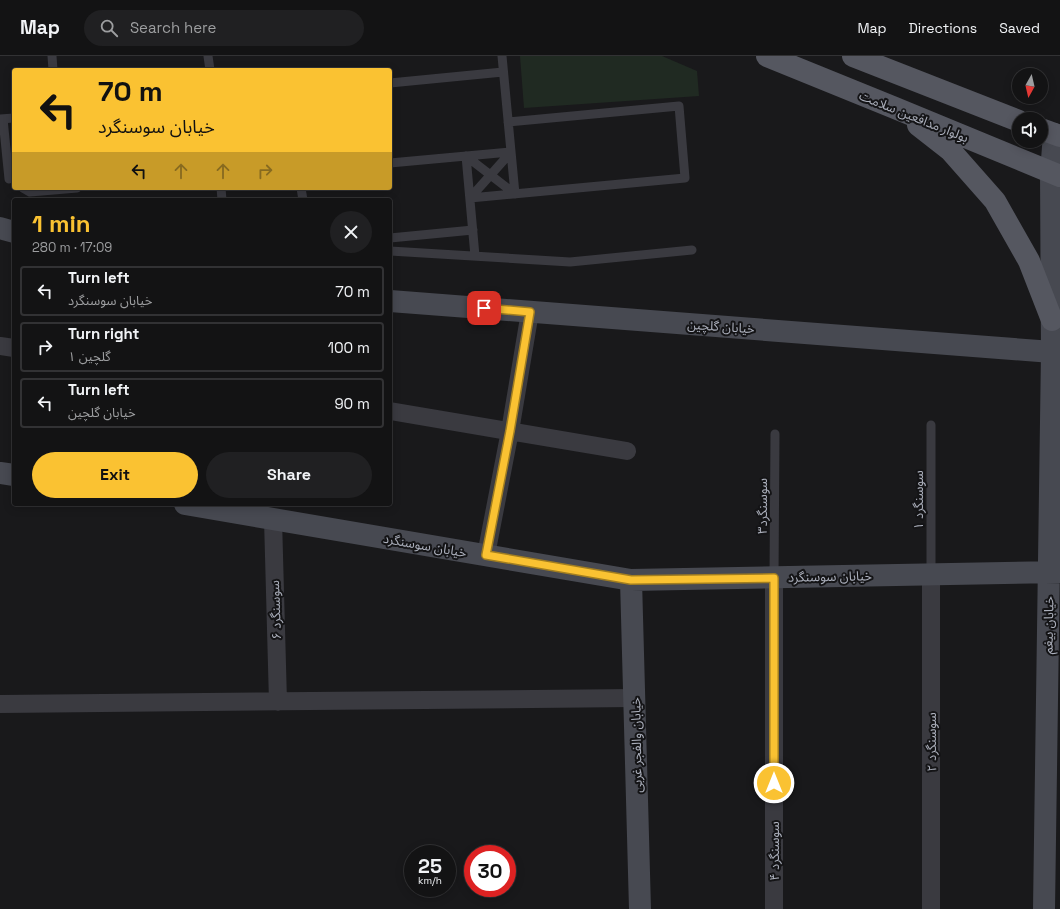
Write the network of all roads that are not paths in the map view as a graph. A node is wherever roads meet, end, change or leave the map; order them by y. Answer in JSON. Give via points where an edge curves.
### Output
{"nodes":[{"id":1,"x":52,"y":56,"type":"edge"},
{"id":2,"x":208,"y":56,"type":"edge"},
{"id":3,"x":502,"y":56,"type":"edge"},
{"id":4,"x":767,"y":56,"type":"edge"},
{"id":5,"x":853,"y":56,"type":"edge"},
{"id":6,"x":53,"y":68,"type":"edge"},
{"id":7,"x":210,"y":68,"type":"edge"},
{"id":8,"x":503,"y":72,"type":"junction"},
{"id":9,"x":392,"y":83,"type":"edge"},
{"id":10,"x":895,"y":108,"type":"junction"},
{"id":11,"x":12,"y":118,"type":"edge"},
{"id":12,"x":1012,"y":118,"type":"edge"},
{"id":13,"x":2,"y":119,"type":"edge"},
{"id":14,"x":508,"y":122,"type":"junction"},
{"id":15,"x":1052,"y":133,"type":"edge"},
{"id":16,"x":511,"y":152,"type":"junction"},
{"id":17,"x":466,"y":156,"type":"junction"},
{"id":18,"x":392,"y":164,"type":"edge"},
{"id":19,"x":0,"y":173,"type":"edge"},
{"id":20,"x":1056,"y":174,"type":"edge"},
{"id":21,"x":490,"y":175,"type":"junction"},
{"id":22,"x":12,"y":181,"type":"edge"},
{"id":23,"x":26,"y":190,"type":"edge"},
{"id":24,"x":54,"y":190,"type":"edge"},
{"id":25,"x":515,"y":194,"type":"junction"},
{"id":26,"x":470,"y":198,"type":"junction"},
{"id":27,"x":0,"y":228,"type":"edge"},
{"id":28,"x":472,"y":230,"type":"junction"},
{"id":29,"x":12,"y":231,"type":"edge"},
{"id":30,"x":392,"y":238,"type":"edge"},
{"id":31,"x":692,"y":250,"type":"dead end"},
{"id":32,"x":392,"y":251,"type":"edge"},
{"id":33,"x":475,"y":256,"type":"junction"},
{"id":34,"x":392,"y":301,"type":"edge"},
{"id":35,"x":1056,"y":310,"type":"edge"},
{"id":36,"x":530,"y":312,"type":"junction"},
{"id":37,"x":0,"y":346,"type":"edge"},
{"id":38,"x":12,"y":348,"type":"edge"},
{"id":39,"x":1052,"y":352,"type":"junction"},
{"id":40,"x":392,"y":411,"type":"edge"},
{"id":41,"x":931,"y":425,"type":"dead end"},
{"id":42,"x":510,"y":431,"type":"junction"},
{"id":43,"x":775,"y":434,"type":"dead end"},
{"id":44,"x":627,"y":451,"type":"dead end"},
{"id":45,"x":0,"y":473,"type":"edge"},
{"id":46,"x":12,"y":475,"type":"edge"},
{"id":47,"x":210,"y":506,"type":"edge"},
{"id":48,"x":248,"y":509,"type":"edge"},
{"id":49,"x":272,"y":519,"type":"junction"},
{"id":50,"x":486,"y":555,"type":"junction"},
{"id":51,"x":1055,"y":572,"type":"edge"},
{"id":52,"x":931,"y":574,"type":"junction"},
{"id":53,"x":774,"y":578,"type":"junction"},
{"id":54,"x":631,"y":580,"type":"junction"},
{"id":55,"x":634,"y":698,"type":"junction"},
{"id":56,"x":278,"y":702,"type":"junction"},
{"id":57,"x":0,"y":704,"type":"edge"},
{"id":58,"x":640,"y":909,"type":"edge"},
{"id":59,"x":774,"y":909,"type":"edge"},
{"id":60,"x":931,"y":909,"type":"edge"},
{"id":61,"x":1044,"y":909,"type":"edge"}],
"edges":[{"from":1,"to":6,"type":"lane"},
{"from":2,"to":7,"type":"lane"},
{"from":3,"to":8,"type":"lane"},
{"from":4,"to":10,"type":"main road","name":"بولوار مدافعین سلامت"},
{"from":5,"to":12,"type":"main road"},
{"from":8,"to":9,"type":"lane"},
{"from":8,"to":14,"type":"lane"},
{"from":10,"to":20,"type":"main road","name":"بولوار مدافعین سلامت"},
{"from":10,"to":35,"type":"main road","via":[[950,150],[995,201]]},
{"from":11,"to":13,"type":"lane"},
{"from":13,"to":22,"type":"lane"},
{"from":14,"to":16,"type":"lane"},
{"from":14,"to":25,"type":"lane","via":[[679,106],[686,178]]},
{"from":15,"to":20,"type":"street","name":"خیابان بیغم"},
{"from":16,"to":17,"type":"lane"},
{"from":16,"to":21,"type":"lane"},
{"from":16,"to":25,"type":"lane"},
{"from":17,"to":18,"type":"lane"},
{"from":17,"to":21,"type":"lane"},
{"from":17,"to":26,"type":"lane"},
{"from":19,"to":22,"type":"lane"},
{"from":20,"to":35,"type":"street","name":"خیابان بیغم"},
{"from":21,"to":25,"type":"lane"},
{"from":21,"to":26,"type":"lane"},
{"from":23,"to":24,"type":"lane"},
{"from":25,"to":26,"type":"lane"},
{"from":26,"to":28,"type":"lane"},
{"from":27,"to":29,"type":"street"},
{"from":28,"to":30,"type":"lane"},
{"from":28,"to":33,"type":"lane"},
{"from":31,"to":33,"type":"lane","via":[[570,262]]},
{"from":32,"to":33,"type":"lane"},
{"from":34,"to":36,"type":"street","name":"خیابان گلچین"},
{"from":35,"to":39,"type":"street","name":"خیابان بیغم"},
{"from":36,"to":39,"type":"street","name":"خیابان گلچین"},
{"from":36,"to":42,"type":"street"},
{"from":37,"to":38,"type":"street"},
{"from":39,"to":51,"type":"street","name":"خیابان بیغم"},
{"from":40,"to":42,"type":"street"},
{"from":41,"to":52,"type":"lane","name":"سوسنگرد ۱"},
{"from":42,"to":44,"type":"street"},
{"from":42,"to":50,"type":"street"},
{"from":43,"to":53,"type":"lane","name":"سوسنگرد۳"},
{"from":45,"to":46,"type":"street"},
{"from":47,"to":48,"type":"street","name":"خیابان سوسنگرد"},
{"from":48,"to":49,"type":"street","name":"خیابان سوسنگرد"},
{"from":49,"to":50,"type":"street","name":"خیابان سوسنگرد"},
{"from":49,"to":56,"type":"street","name":"سوسنگرد ۶"},
{"from":50,"to":54,"type":"street","name":"خیابان سوسنگرد"},
{"from":51,"to":52,"type":"street","name":"خیابان سوسنگرد"},
{"from":51,"to":61,"type":"street","name":"خیابان بیغم"},
{"from":52,"to":53,"type":"street","name":"خیابان سوسنگرد"},
{"from":52,"to":60,"type":"street","name":"سوسنگرد ۲"},
{"from":53,"to":54,"type":"street","name":"خیابان سوسنگرد"},
{"from":53,"to":59,"type":"street","name":"سوسنگرد ۴"},
{"from":54,"to":55,"type":"street","name":"خیابان والفجر غربی"},
{"from":55,"to":56,"type":"street"},
{"from":55,"to":58,"type":"street","name":"خیابان والفجر غربی"},
{"from":56,"to":57,"type":"street"}]}
